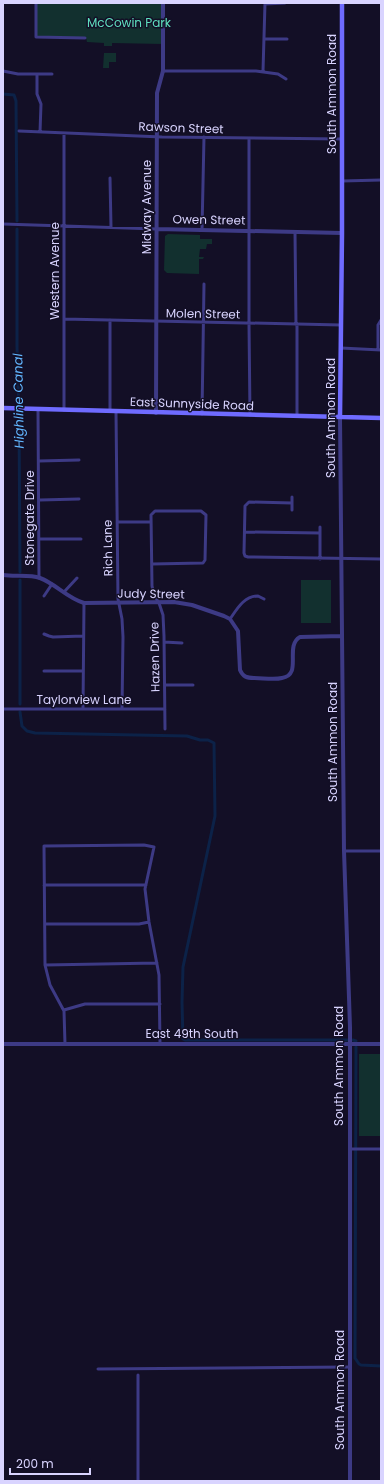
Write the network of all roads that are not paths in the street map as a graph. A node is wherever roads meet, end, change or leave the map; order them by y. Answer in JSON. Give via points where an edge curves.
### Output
{"nodes":[{"id":1,"x":36,"y":3,"type":"edge"},
{"id":2,"x":163,"y":3,"type":"edge"},
{"id":3,"x":265,"y":3,"type":"edge"},
{"id":4,"x":285,"y":3,"type":"edge"},
{"id":5,"x":342,"y":3,"type":"edge"},
{"id":6,"x":85,"y":38,"type":"dead end"},
{"id":7,"x":265,"y":39,"type":"junction"},
{"id":8,"x":286,"y":39,"type":"dead end"},
{"id":9,"x":163,"y":70,"type":"junction"},
{"id":10,"x":3,"y":71,"type":"edge"},
{"id":11,"x":263,"y":71,"type":"junction"},
{"id":12,"x":37,"y":74,"type":"junction"},
{"id":13,"x":52,"y":74,"type":"dead end"},
{"id":14,"x":286,"y":78,"type":"dead end"},
{"id":15,"x":20,"y":132,"type":"dead end"},
{"id":16,"x":40,"y":132,"type":"junction"},
{"id":17,"x":64,"y":133,"type":"junction"},
{"id":18,"x":157,"y":136,"type":"junction"},
{"id":19,"x":204,"y":138,"type":"junction"},
{"id":20,"x":249,"y":138,"type":"junction"},
{"id":21,"x":342,"y":139,"type":"junction"},
{"id":22,"x":110,"y":178,"type":"dead end"},
{"id":23,"x":381,"y":180,"type":"edge"},
{"id":24,"x":342,"y":181,"type":"junction"},
{"id":25,"x":3,"y":224,"type":"edge"},
{"id":26,"x":64,"y":226,"type":"junction"},
{"id":27,"x":111,"y":227,"type":"junction"},
{"id":28,"x":157,"y":229,"type":"junction"},
{"id":29,"x":202,"y":230,"type":"junction"},
{"id":30,"x":249,"y":231,"type":"junction"},
{"id":31,"x":295,"y":232,"type":"junction"},
{"id":32,"x":342,"y":233,"type":"junction"},
{"id":33,"x":204,"y":284,"type":"dead end"},
{"id":34,"x":64,"y":319,"type":"junction"},
{"id":35,"x":110,"y":320,"type":"junction"},
{"id":36,"x":381,"y":320,"type":"edge"},
{"id":37,"x":157,"y":322,"type":"junction"},
{"id":38,"x":203,"y":323,"type":"junction"},
{"id":39,"x":249,"y":324,"type":"junction"},
{"id":40,"x":296,"y":325,"type":"junction"},
{"id":41,"x":341,"y":325,"type":"junction"},
{"id":42,"x":341,"y":348,"type":"junction"},
{"id":43,"x":380,"y":350,"type":"edge"},
{"id":44,"x":3,"y":408,"type":"edge"},
{"id":45,"x":38,"y":410,"type":"junction"},
{"id":46,"x":64,"y":410,"type":"junction"},
{"id":47,"x":110,"y":411,"type":"junction"},
{"id":48,"x":116,"y":412,"type":"junction"},
{"id":49,"x":156,"y":413,"type":"junction"},
{"id":50,"x":202,"y":414,"type":"junction"},
{"id":51,"x":250,"y":416,"type":"junction"},
{"id":52,"x":297,"y":416,"type":"junction"},
{"id":53,"x":340,"y":417,"type":"junction"},
{"id":54,"x":381,"y":418,"type":"edge"},
{"id":55,"x":79,"y":460,"type":"dead end"},
{"id":56,"x":39,"y":461,"type":"junction"},
{"id":57,"x":292,"y":497,"type":"dead end"},
{"id":58,"x":79,"y":499,"type":"dead end"},
{"id":59,"x":40,"y":500,"type":"junction"},
{"id":60,"x":292,"y":503,"type":"junction"},
{"id":61,"x":292,"y":510,"type":"dead end"},
{"id":62,"x":117,"y":522,"type":"junction"},
{"id":63,"x":151,"y":522,"type":"junction"},
{"id":64,"x":320,"y":527,"type":"dead end"},
{"id":65,"x":245,"y":532,"type":"junction"},
{"id":66,"x":320,"y":533,"type":"junction"},
{"id":67,"x":40,"y":539,"type":"junction"},
{"id":68,"x":81,"y":539,"type":"dead end"},
{"id":69,"x":320,"y":559,"type":"junction"},
{"id":70,"x":342,"y":559,"type":"junction"},
{"id":71,"x":381,"y":559,"type":"edge"},
{"id":72,"x":152,"y":564,"type":"junction"},
{"id":73,"x":3,"y":575,"type":"edge"},
{"id":74,"x":40,"y":578,"type":"junction"},
{"id":75,"x":77,"y":578,"type":"dead end"},
{"id":76,"x":52,"y":584,"type":"junction"},
{"id":77,"x":64,"y":592,"type":"junction"},
{"id":78,"x":44,"y":596,"type":"dead end"},
{"id":79,"x":264,"y":599,"type":"dead end"},
{"id":80,"x":84,"y":603,"type":"junction"},
{"id":81,"x":118,"y":603,"type":"junction"},
{"id":82,"x":159,"y":603,"type":"junction"},
{"id":83,"x":230,"y":619,"type":"junction"},
{"id":84,"x":44,"y":634,"type":"dead end"},
{"id":85,"x":83,"y":636,"type":"junction"},
{"id":86,"x":342,"y":636,"type":"junction"},
{"id":87,"x":164,"y":642,"type":"junction"},
{"id":88,"x":182,"y":643,"type":"dead end"},
{"id":89,"x":44,"y":671,"type":"dead end"},
{"id":90,"x":83,"y":671,"type":"junction"},
{"id":91,"x":164,"y":685,"type":"junction"},
{"id":92,"x":193,"y":685,"type":"dead end"},
{"id":93,"x":83,"y":708,"type":"junction"},
{"id":94,"x":122,"y":708,"type":"junction"},
{"id":95,"x":165,"y":708,"type":"junction"},
{"id":96,"x":3,"y":709,"type":"edge"},
{"id":97,"x":165,"y":729,"type":"dead end"},
{"id":98,"x":344,"y":851,"type":"junction"},
{"id":99,"x":381,"y":851,"type":"edge"},
{"id":100,"x":44,"y":885,"type":"junction"},
{"id":101,"x":146,"y":885,"type":"junction"},
{"id":102,"x":149,"y":922,"type":"junction"},
{"id":103,"x":45,"y":924,"type":"junction"},
{"id":104,"x":157,"y":963,"type":"junction"},
{"id":105,"x":46,"y":965,"type":"junction"},
{"id":106,"x":160,"y":1004,"type":"junction"},
{"id":107,"x":64,"y":1010,"type":"junction"},
{"id":108,"x":160,"y":1043,"type":"junction"},
{"id":109,"x":3,"y":1044,"type":"edge"},
{"id":110,"x":65,"y":1044,"type":"junction"},
{"id":111,"x":350,"y":1044,"type":"junction"},
{"id":112,"x":381,"y":1044,"type":"edge"},
{"id":113,"x":381,"y":1148,"type":"edge"},
{"id":114,"x":351,"y":1149,"type":"junction"},
{"id":115,"x":381,"y":1153,"type":"edge"},
{"id":116,"x":350,"y":1367,"type":"junction"},
{"id":117,"x":98,"y":1369,"type":"dead end"},
{"id":118,"x":138,"y":1375,"type":"dead end"},
{"id":119,"x":138,"y":1481,"type":"edge"},
{"id":120,"x":350,"y":1481,"type":"edge"}],
"edges":[{"from":1,"to":6,"type":"street","via":[[36,37]]},
{"from":2,"to":9,"type":"street","name":"Midway Avenue"},
{"from":3,"to":4,"type":"street"},
{"from":3,"to":7,"type":"street"},
{"from":5,"to":21,"type":"main road","name":"South Ammon Road"},
{"from":7,"to":8,"type":"street"},
{"from":7,"to":11,"type":"street"},
{"from":9,"to":11,"type":"street"},
{"from":9,"to":18,"type":"street","name":"Midway Avenue","via":[[157,94]]},
{"from":10,"to":12,"type":"street"},
{"from":11,"to":14,"type":"street"},
{"from":12,"to":13,"type":"street"},
{"from":12,"to":16,"type":"street","via":[[37,94],[41,104]]},
{"from":15,"to":16,"type":"street","name":"Rawson Street"},
{"from":16,"to":17,"type":"street","name":"Rawson Street"},
{"from":17,"to":18,"type":"street","name":"Rawson Street"},
{"from":17,"to":26,"type":"street","name":"Western Avenue"},
{"from":18,"to":19,"type":"street","name":"Rawson Street"},
{"from":18,"to":28,"type":"street","name":"Midway Avenue"},
{"from":19,"to":20,"type":"street","name":"Rawson Street"},
{"from":19,"to":29,"type":"street"},
{"from":20,"to":21,"type":"street","name":"Rawson Street"},
{"from":20,"to":30,"type":"street"},
{"from":21,"to":24,"type":"main road","name":"South Ammon Road"},
{"from":22,"to":27,"type":"street"},
{"from":23,"to":24,"type":"street"},
{"from":24,"to":32,"type":"main road","name":"South Ammon Road"},
{"from":25,"to":26,"type":"street","name":"Owen Street"},
{"from":26,"to":27,"type":"street","name":"Owen Street"},
{"from":26,"to":34,"type":"street","name":"Western Avenue"},
{"from":27,"to":28,"type":"street","name":"Owen Street"},
{"from":28,"to":29,"type":"street","name":"Owen Street"},
{"from":28,"to":37,"type":"street","name":"Midway Avenue"},
{"from":29,"to":30,"type":"street","name":"Owen Street"},
{"from":30,"to":31,"type":"street","name":"Owen Street"},
{"from":30,"to":39,"type":"street"},
{"from":31,"to":32,"type":"street","name":"Owen Street"},
{"from":31,"to":40,"type":"street"},
{"from":32,"to":41,"type":"main road","name":"South Ammon Road"},
{"from":33,"to":38,"type":"street"},
{"from":34,"to":35,"type":"street","name":"Molen Street"},
{"from":34,"to":46,"type":"street","name":"Western Avenue"},
{"from":35,"to":37,"type":"street","name":"Molen Street"},
{"from":35,"to":47,"type":"street"},
{"from":36,"to":43,"type":"street","via":[[378,324]]},
{"from":37,"to":38,"type":"street","name":"Molen Street"},
{"from":37,"to":49,"type":"street","name":"Midway Avenue"},
{"from":38,"to":39,"type":"street","name":"Molen Street"},
{"from":38,"to":50,"type":"street"},
{"from":39,"to":40,"type":"street","name":"Molen Street"},
{"from":39,"to":51,"type":"street"},
{"from":40,"to":41,"type":"street","name":"Molen Street"},
{"from":40,"to":52,"type":"street"},
{"from":41,"to":42,"type":"main road","name":"South Ammon Road"},
{"from":42,"to":43,"type":"street"},
{"from":42,"to":53,"type":"main road","name":"South Ammon Road"},
{"from":44,"to":45,"type":"main road","name":"East Sunnyside Road"},
{"from":45,"to":46,"type":"main road","name":"East Sunnyside Road"},
{"from":45,"to":56,"type":"street","name":"Stonegate Drive"},
{"from":46,"to":47,"type":"main road","name":"East Sunnyside Road"},
{"from":47,"to":48,"type":"main road","name":"East Sunnyside Road"},
{"from":48,"to":49,"type":"main road","name":"East Sunnyside Road"},
{"from":48,"to":62,"type":"street","name":"Rich Lane"},
{"from":49,"to":50,"type":"main road","name":"East Sunnyside Road"},
{"from":50,"to":51,"type":"main road","name":"East Sunnyside Road"},
{"from":51,"to":52,"type":"main road","name":"East Sunnyside Road"},
{"from":52,"to":53,"type":"main road","name":"East Sunnyside Road"},
{"from":53,"to":54,"type":"main road","name":"East Sunnyside Road"},
{"from":53,"to":70,"type":"street","name":"South Ammon Road"},
{"from":55,"to":56,"type":"street"},
{"from":56,"to":59,"type":"street","name":"Stonegate Drive"},
{"from":57,"to":60,"type":"street"},
{"from":58,"to":59,"type":"street"},
{"from":59,"to":67,"type":"street","name":"Stonegate Drive"},
{"from":60,"to":61,"type":"street"},
{"from":60,"to":65,"type":"street","via":[[250,502],[245,506]]},
{"from":62,"to":63,"type":"street"},
{"from":62,"to":81,"type":"street","name":"Rich Lane"},
{"from":63,"to":72,"type":"street","name":"Hazen Drive"},
{"from":63,"to":72,"type":"street","via":[[151,515],[155,511],[202,511],[206,515],[203,563]]},
{"from":64,"to":66,"type":"street"},
{"from":65,"to":66,"type":"street"},
{"from":65,"to":69,"type":"street","via":[[244,553],[248,557]]},
{"from":66,"to":69,"type":"street"},
{"from":67,"to":68,"type":"street"},
{"from":67,"to":74,"type":"street","name":"Stonegate Drive"},
{"from":69,"to":70,"type":"street"},
{"from":70,"to":71,"type":"street"},
{"from":70,"to":86,"type":"street","name":"South Ammon Road"},
{"from":72,"to":82,"type":"street","name":"Hazen Drive","via":[[152,586]]},
{"from":73,"to":74,"type":"street","name":"Judy Street"},
{"from":74,"to":76,"type":"street","name":"Judy Street"},
{"from":75,"to":77,"type":"street"},
{"from":76,"to":77,"type":"street","name":"Judy Street"},
{"from":76,"to":78,"type":"street"},
{"from":77,"to":80,"type":"street","name":"Judy Street"},
{"from":79,"to":83,"type":"street","via":[[258,596],[250,598]]},
{"from":80,"to":81,"type":"street","name":"Judy Street"},
{"from":80,"to":85,"type":"street"},
{"from":81,"to":82,"type":"street","name":"Judy Street"},
{"from":81,"to":94,"type":"street","name":"Rich Lane","via":[[123,637]]},
{"from":82,"to":83,"type":"street","name":"Judy Street","via":[[174,602],[192,606]]},
{"from":82,"to":87,"type":"street","name":"Hazen Drive","via":[[163,615]]},
{"from":83,"to":86,"type":"street","via":[[236,626],[239,636],[240,671],[248,678],[281,679],[288,676],[292,670],[294,644],[300,637]]},
{"from":84,"to":85,"type":"street","via":[[53,637]]},
{"from":85,"to":90,"type":"street"},
{"from":86,"to":98,"type":"street","name":"South Ammon Road"},
{"from":87,"to":88,"type":"street"},
{"from":87,"to":91,"type":"street","name":"Hazen Drive"},
{"from":89,"to":90,"type":"street"},
{"from":90,"to":93,"type":"street"},
{"from":91,"to":92,"type":"street"},
{"from":91,"to":95,"type":"street","name":"Hazen Drive"},
{"from":93,"to":94,"type":"street","name":"Taylorview Lane"},
{"from":93,"to":96,"type":"street","name":"Taylorview Lane"},
{"from":94,"to":95,"type":"street","name":"Taylorview Lane"},
{"from":95,"to":97,"type":"street","name":"Hazen Drive"},
{"from":98,"to":99,"type":"street"},
{"from":98,"to":111,"type":"street","name":"South Ammon Road"},
{"from":100,"to":101,"type":"street"},
{"from":100,"to":101,"type":"street","via":[[44,846],[144,845],[154,847]]},
{"from":100,"to":103,"type":"street"},
{"from":101,"to":102,"type":"street"},
{"from":102,"to":103,"type":"street"},
{"from":102,"to":104,"type":"street"},
{"from":103,"to":105,"type":"street"},
{"from":104,"to":105,"type":"street"},
{"from":104,"to":106,"type":"street"},
{"from":105,"to":107,"type":"street","via":[[50,985]]},
{"from":106,"to":107,"type":"street","via":[[86,1004]]},
{"from":106,"to":108,"type":"street"},
{"from":107,"to":110,"type":"street"},
{"from":108,"to":110,"type":"street","name":"East 49th South"},
{"from":108,"to":111,"type":"street","name":"East 49th South"},
{"from":109,"to":110,"type":"street","name":"East 49th South"},
{"from":111,"to":112,"type":"street","name":"East 49th South"},
{"from":111,"to":114,"type":"street","name":"South Ammon Road"},
{"from":113,"to":114,"type":"street"},
{"from":113,"to":115,"type":"street"},
{"from":114,"to":116,"type":"street","name":"South Ammon Road"},
{"from":116,"to":117,"type":"street"},
{"from":116,"to":120,"type":"street","name":"South Ammon Road"},
{"from":118,"to":119,"type":"street"}]}
